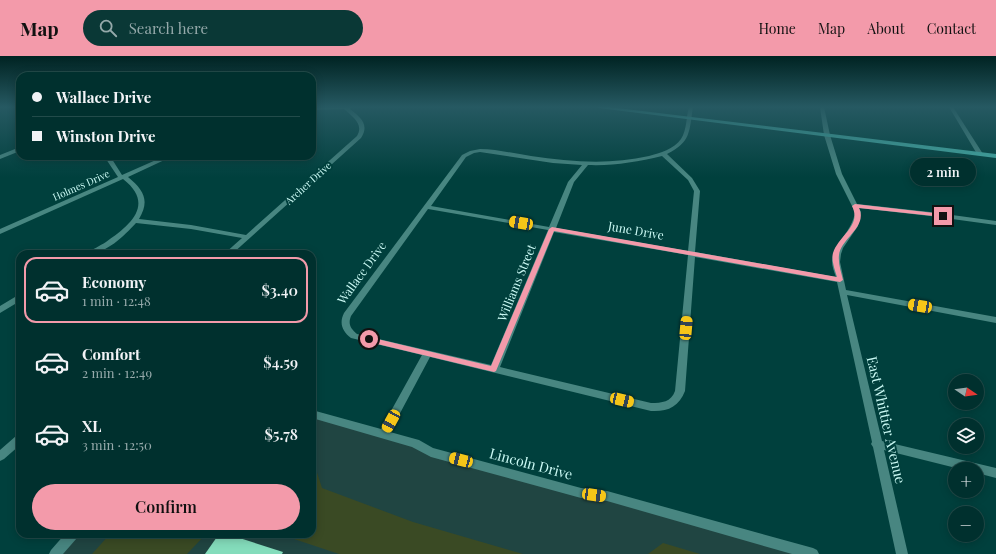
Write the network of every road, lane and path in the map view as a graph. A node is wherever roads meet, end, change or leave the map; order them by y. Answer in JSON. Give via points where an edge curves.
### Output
{"nodes":[{"id":1,"x":362,"y":130,"type":"edge"},
{"id":2,"x":687,"y":130,"type":"edge"},
{"id":3,"x":789,"y":130,"type":"edge"},
{"id":4,"x":827,"y":130,"type":"edge"},
{"id":5,"x":965,"y":130,"type":"edge"},
{"id":6,"x":828,"y":135,"type":"junction"},
{"id":7,"x":16,"y":151,"type":"edge"},
{"id":8,"x":663,"y":154,"type":"junction"},
{"id":9,"x":980,"y":154,"type":"junction"},
{"id":10,"x":996,"y":156,"type":"edge"},
{"id":11,"x":0,"y":157,"type":"edge"},
{"id":12,"x":110,"y":160,"type":"edge"},
{"id":13,"x":161,"y":160,"type":"edge"},
{"id":14,"x":585,"y":165,"type":"junction"},
{"id":15,"x":122,"y":177,"type":"junction"},
{"id":16,"x":855,"y":206,"type":"junction"},
{"id":17,"x":427,"y":207,"type":"junction"},
{"id":18,"x":134,"y":221,"type":"junction"},
{"id":19,"x":996,"y":223,"type":"edge"},
{"id":20,"x":552,"y":229,"type":"junction"},
{"id":21,"x":0,"y":232,"type":"edge"},
{"id":22,"x":248,"y":237,"type":"junction"},
{"id":23,"x":98,"y":250,"type":"edge"},
{"id":24,"x":233,"y":250,"type":"edge"},
{"id":25,"x":692,"y":254,"type":"junction"},
{"id":26,"x":840,"y":280,"type":"junction"},
{"id":27,"x":843,"y":292,"type":"junction"},
{"id":28,"x":16,"y":300,"type":"edge"},
{"id":29,"x":0,"y":310,"type":"edge"},
{"id":30,"x":996,"y":320,"type":"edge"},
{"id":31,"x":427,"y":354,"type":"junction"},
{"id":32,"x":494,"y":370,"type":"junction"},
{"id":33,"x":316,"y":415,"type":"edge"},
{"id":34,"x":384,"y":434,"type":"junction"},
{"id":35,"x":16,"y":442,"type":"edge"},
{"id":36,"x":876,"y":444,"type":"junction"},
{"id":37,"x":0,"y":456,"type":"edge"},
{"id":38,"x":996,"y":473,"type":"edge"},
{"id":39,"x":69,"y":538,"type":"edge"},
{"id":40,"x":55,"y":554,"type":"edge"},
{"id":41,"x":813,"y":554,"type":"edge"},
{"id":42,"x":902,"y":554,"type":"edge"}],
"edges":[{"from":1,"to":22,"type":"street","name":"Archer Drive","via":[[359,137]]},
{"from":2,"to":8,"type":"street","name":"Wallace Drive","via":[[681,144]]},
{"from":3,"to":6,"type":"main road"},
{"from":4,"to":6,"type":"street"},
{"from":5,"to":9,"type":"street"},
{"from":6,"to":9,"type":"main road"},
{"from":6,"to":16,"type":"street","via":[[839,174]]},
{"from":7,"to":11,"type":"street"},
{"from":8,"to":14,"type":"street","name":"Wallace Drive","via":[[632,162]]},
{"from":8,"to":25,"type":"street","via":[[696,188]]},
{"from":9,"to":10,"type":"main road"},
{"from":12,"to":15,"type":"street"},
{"from":13,"to":15,"type":"street","name":"Holmes Drive"},
{"from":14,"to":17,"type":"street","name":"Wallace Drive","via":[[486,151],[471,152],[464,156]]},
{"from":14,"to":20,"type":"street","name":"Williams Street","via":[[571,182]]},
{"from":15,"to":18,"type":"street","via":[[137,188],[141,197],[140,211]]},
{"from":15,"to":21,"type":"street","name":"Holmes Drive"},
{"from":16,"to":19,"type":"street"},
{"from":16,"to":26,"type":"street","via":[[858,212],[856,223],[836,254]]},
{"from":17,"to":20,"type":"street","name":"June Drive"},
{"from":17,"to":31,"type":"street","name":"Wallace Drive","via":[[344,321],[346,328],[354,336]]},
{"from":18,"to":22,"type":"street"},
{"from":18,"to":23,"type":"street","via":[[114,240]]},
{"from":20,"to":25,"type":"street","name":"June Drive"},
{"from":20,"to":32,"type":"street","name":"Williams Street"},
{"from":22,"to":24,"type":"street","name":"Archer Drive"},
{"from":25,"to":26,"type":"street","name":"June Drive"},
{"from":25,"to":32,"type":"street","name":"Wallace Drive","via":[[682,373],[679,396],[675,402],[660,408],[651,407]]},
{"from":26,"to":27,"type":"street","name":"East Whittier Avenue"},
{"from":27,"to":30,"type":"street"},
{"from":27,"to":36,"type":"street","name":"East Whittier Avenue"},
{"from":28,"to":29,"type":"street"},
{"from":31,"to":32,"type":"street","name":"Wallace Drive"},
{"from":31,"to":34,"type":"street"},
{"from":33,"to":34,"type":"street","name":"Lincoln Drive"},
{"from":34,"to":41,"type":"street","name":"Lincoln Drive","via":[[415,442],[431,452],[581,493],[607,496]]},
{"from":35,"to":37,"type":"street"},
{"from":36,"to":38,"type":"street"},
{"from":36,"to":42,"type":"street","name":"East Whittier Avenue"},
{"from":39,"to":40,"type":"street"}]}
